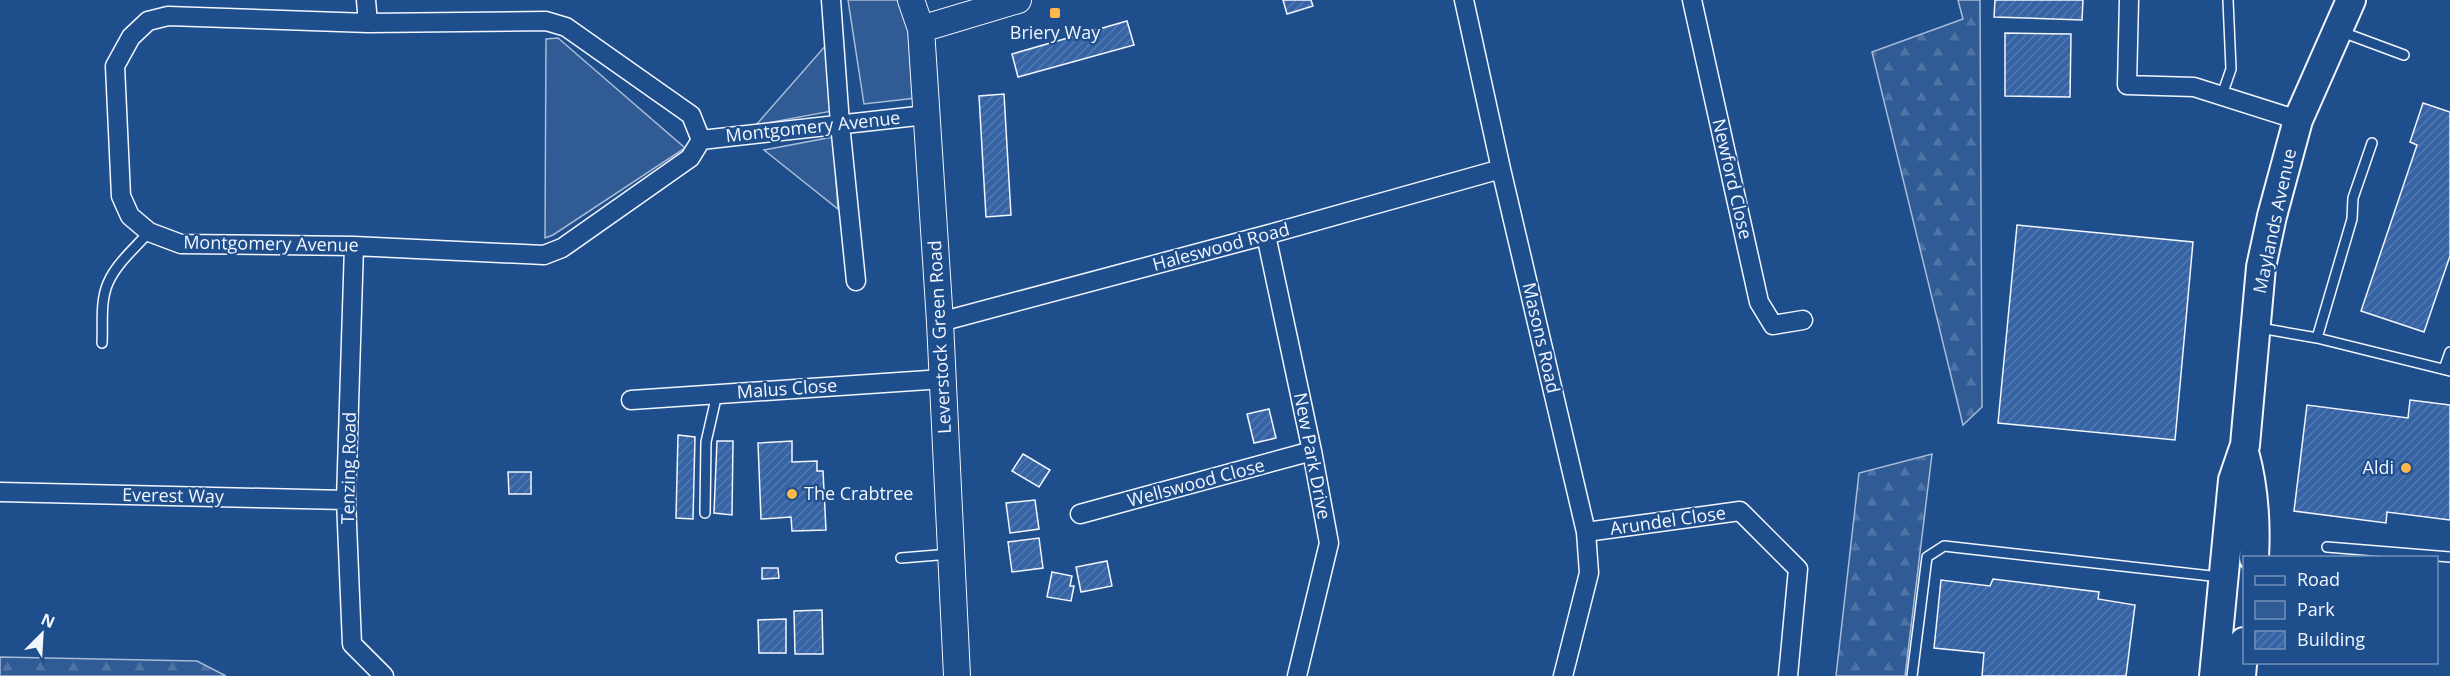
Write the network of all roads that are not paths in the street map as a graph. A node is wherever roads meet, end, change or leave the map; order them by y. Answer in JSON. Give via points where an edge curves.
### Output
{"nodes":[{"id":1,"x":366,"y":0,"type":"edge"},
{"id":2,"x":831,"y":0,"type":"edge"},
{"id":3,"x":911,"y":0,"type":"edge"},
{"id":4,"x":1018,"y":0,"type":"edge"},
{"id":5,"x":1464,"y":0,"type":"edge"},
{"id":6,"x":1692,"y":0,"type":"edge"},
{"id":7,"x":2129,"y":0,"type":"edge"},
{"id":8,"x":2228,"y":0,"type":"edge"},
{"id":9,"x":2351,"y":0,"type":"edge"},
{"id":10,"x":368,"y":22,"type":"junction"},
{"id":11,"x":921,"y":29,"type":"junction"},
{"id":12,"x":2337,"y":30,"type":"junction"},
{"id":13,"x":2403,"y":55,"type":"dead end"},
{"id":14,"x":2222,"y":95,"type":"junction"},
{"id":15,"x":926,"y":115,"type":"junction"},
{"id":16,"x":2298,"y":120,"type":"junction"},
{"id":17,"x":840,"y":124,"type":"junction"},
{"id":18,"x":700,"y":140,"type":"junction"},
{"id":19,"x":2372,"y":142,"type":"dead end"},
{"id":20,"x":1501,"y":169,"type":"junction"},
{"id":21,"x":149,"y":232,"type":"junction"},
{"id":22,"x":1266,"y":236,"type":"junction"},
{"id":23,"x":354,"y":246,"type":"junction"},
{"id":24,"x":856,"y":281,"type":"dead end"},
{"id":25,"x":1803,"y":320,"type":"dead end"},
{"id":26,"x":940,"y":322,"type":"junction"},
{"id":27,"x":2254,"y":328,"type":"junction"},
{"id":28,"x":2317,"y":338,"type":"junction"},
{"id":29,"x":102,"y":343,"type":"dead end"},
{"id":30,"x":2450,"y":352,"type":"edge"},
{"id":31,"x":2447,"y":370,"type":"edge"},
{"id":32,"x":943,"y":379,"type":"junction"},
{"id":33,"x":717,"y":394,"type":"junction"},
{"id":34,"x":631,"y":400,"type":"dead end"},
{"id":35,"x":1312,"y":452,"type":"junction"},
{"id":36,"x":2244,"y":452,"type":"junction"},
{"id":37,"x":0,"y":492,"type":"edge"},
{"id":38,"x":346,"y":500,"type":"junction"},
{"id":39,"x":705,"y":513,"type":"dead end"},
{"id":40,"x":1080,"y":514,"type":"dead end"},
{"id":41,"x":2256,"y":517,"type":"junction"},
{"id":42,"x":1586,"y":532,"type":"junction"},
{"id":43,"x":2327,"y":547,"type":"dead end"},
{"id":44,"x":953,"y":554,"type":"junction"},
{"id":45,"x":2254,"y":556,"type":"edge"},
{"id":46,"x":2438,"y":556,"type":"edge"},
{"id":47,"x":901,"y":558,"type":"dead end"},
{"id":48,"x":2224,"y":577,"type":"junction"},
{"id":49,"x":2243,"y":653,"type":"edge"},
{"id":50,"x":384,"y":676,"type":"edge"},
{"id":51,"x":957,"y":676,"type":"edge"},
{"id":52,"x":1297,"y":676,"type":"edge"},
{"id":53,"x":1563,"y":676,"type":"edge"},
{"id":54,"x":1788,"y":676,"type":"edge"},
{"id":55,"x":1912,"y":676,"type":"edge"},
{"id":56,"x":2214,"y":676,"type":"edge"},
{"id":57,"x":2241,"y":676,"type":"edge"}],
"edges":[{"from":1,"to":10,"type":"street"},
{"from":2,"to":17,"type":"street"},
{"from":3,"to":11,"type":"street","name":"Leverstock Green Road"},
{"from":4,"to":11,"type":"street"},
{"from":5,"to":20,"type":"street","name":"Masons Road"},
{"from":6,"to":25,"type":"street","name":"Newford Close","via":[[1759,302],[1773,325]]},
{"from":7,"to":14,"type":"street","via":[[2127,85],[2194,87]]},
{"from":8,"to":14,"type":"lane","via":[[2231,69]]},
{"from":9,"to":12,"type":"main road","name":"Maylands Avenue"},
{"from":10,"to":18,"type":"street","name":"Montgomery Avenue","via":[[546,21],[566,27],[691,115]]},
{"from":10,"to":21,"type":"street","name":"Montgomery Avenue","via":[[168,16],[148,21],[130,37],[114,66],[121,196],[130,216]]},
{"from":11,"to":15,"type":"street","name":"Leverstock Green Road"},
{"from":12,"to":13,"type":"lane"},
{"from":12,"to":16,"type":"main road","name":"Maylands Avenue"},
{"from":14,"to":16,"type":"street"},
{"from":15,"to":17,"type":"street","name":"Montgomery Avenue"},
{"from":15,"to":26,"type":"street","name":"Leverstock Green Road"},
{"from":16,"to":27,"type":"main road","name":"Maylands Avenue","via":[[2264,257]]},
{"from":17,"to":18,"type":"street","name":"Montgomery Avenue"},
{"from":17,"to":24,"type":"street"},
{"from":18,"to":23,"type":"street","name":"Montgomery Avenue","via":[[690,158],[562,248],[544,255]]},
{"from":19,"to":28,"type":"lane","via":[[2353,198],[2352,219]]},
{"from":20,"to":22,"type":"street","name":"Haleswood Road"},
{"from":20,"to":42,"type":"street","name":"Masons Road"},
{"from":21,"to":23,"type":"street","name":"Montgomery Avenue","via":[[181,244]]},
{"from":21,"to":29,"type":"lane","via":[[108,283]]},
{"from":22,"to":26,"type":"street","name":"Haleswood Road"},
{"from":22,"to":35,"type":"street","name":"New Park Drive"},
{"from":23,"to":38,"type":"street","name":"Tenzing Road"},
{"from":26,"to":32,"type":"street","name":"Leverstock Green Road"},
{"from":27,"to":28,"type":"lane"},
{"from":27,"to":36,"type":"main road","name":"Maylands Avenue"},
{"from":28,"to":31,"type":"lane"},
{"from":30,"to":31,"type":"lane"},
{"from":32,"to":33,"type":"street","name":"Malus Close"},
{"from":32,"to":44,"type":"street","name":"Leverstock Green Road"},
{"from":33,"to":34,"type":"street","name":"Malus Close"},
{"from":33,"to":39,"type":"lane","via":[[706,442]]},
{"from":35,"to":40,"type":"street","name":"Wellswood Close"},
{"from":35,"to":52,"type":"street","name":"New Park Drive","via":[[1329,543]]},
{"from":36,"to":41,"type":"main road","name":"Maylands Avenue"},
{"from":36,"to":48,"type":"main road","name":"Maylands Avenue","via":[[2233,480]]},
{"from":37,"to":38,"type":"street","name":"Everest Way"},
{"from":38,"to":50,"type":"street","name":"Tenzing Road","via":[[352,644]]},
{"from":41,"to":45,"type":"main road","name":"Maylands Avenue"},
{"from":41,"to":48,"type":"main road","via":[[2233,572]]},
{"from":42,"to":53,"type":"street","name":"Masons Road","via":[[1589,573]]},
{"from":42,"to":54,"type":"street","name":"Arundel Close","via":[[1740,511],[1798,569]]},
{"from":43,"to":46,"type":"lane"},
{"from":44,"to":47,"type":"lane"},
{"from":44,"to":51,"type":"street","name":"Leverstock Green Road"},
{"from":48,"to":55,"type":"lane","via":[[1944,546],[1927,557]]},
{"from":48,"to":56,"type":"main road","name":"Maylands Avenue"},
{"from":49,"to":57,"type":"main road"}]}
